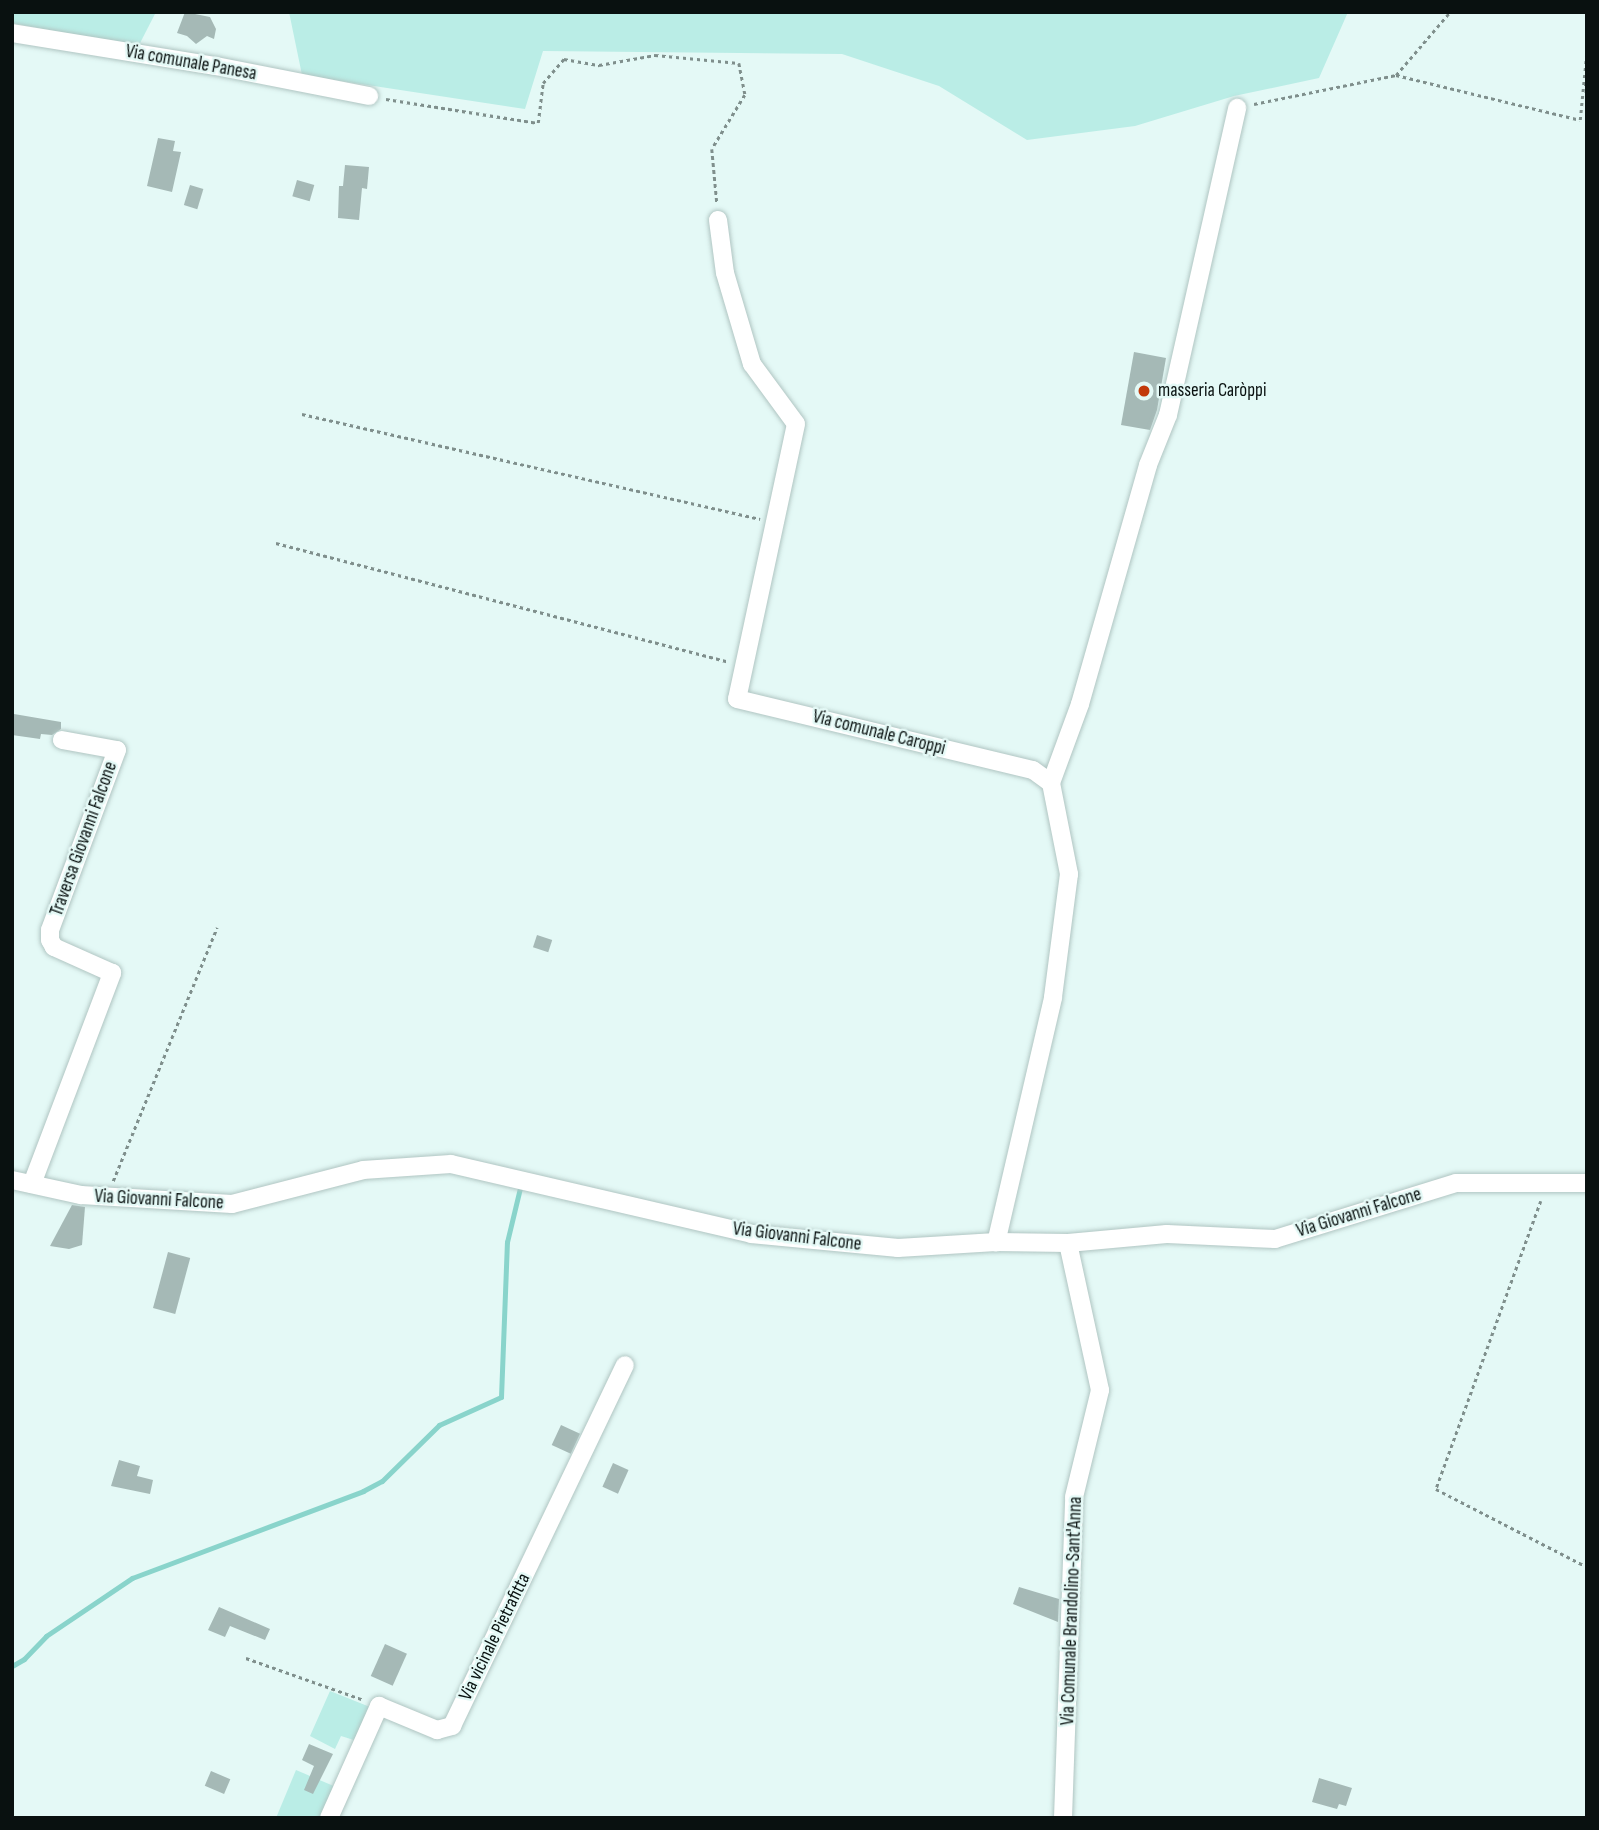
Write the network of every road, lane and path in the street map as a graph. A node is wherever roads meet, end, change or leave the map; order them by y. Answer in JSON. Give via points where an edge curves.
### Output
{"nodes":[{"id":1,"x":1450,"y":12,"type":"edge"},
{"id":2,"x":12,"y":33,"type":"edge"},
{"id":3,"x":1587,"y":48,"type":"edge"},
{"id":4,"x":1395,"y":75,"type":"junction"},
{"id":5,"x":369,"y":96,"type":"joint"},
{"id":6,"x":1237,"y":108,"type":"joint"},
{"id":7,"x":718,"y":220,"type":"joint"},
{"id":8,"x":302,"y":414,"type":"dead end"},
{"id":9,"x":773,"y":522,"type":"junction"},
{"id":10,"x":276,"y":543,"type":"dead end"},
{"id":11,"x":744,"y":665,"type":"junction"},
{"id":12,"x":62,"y":740,"type":"dead end"},
{"id":13,"x":1051,"y":783,"type":"junction"},
{"id":14,"x":217,"y":928,"type":"dead end"},
{"id":15,"x":12,"y":1180,"type":"edge"},
{"id":16,"x":1548,"y":1182,"type":"junction"},
{"id":17,"x":1587,"y":1183,"type":"edge"},
{"id":18,"x":32,"y":1184,"type":"junction"},
{"id":19,"x":106,"y":1197,"type":"junction"},
{"id":20,"x":996,"y":1242,"type":"junction"},
{"id":21,"x":1068,"y":1242,"type":"junction"},
{"id":22,"x":625,"y":1365,"type":"dead end"},
{"id":23,"x":1587,"y":1567,"type":"edge"},
{"id":24,"x":246,"y":1657,"type":"dead end"},
{"id":25,"x":379,"y":1706,"type":"junction"},
{"id":26,"x":329,"y":1818,"type":"edge"},
{"id":27,"x":1063,"y":1818,"type":"edge"}],
"edges":[{"from":1,"to":4,"type":"path"},
{"from":2,"to":5,"type":"street","name":"Via comunale Panesa"},
{"from":3,"to":4,"type":"path","via":[[1580,120]]},
{"from":4,"to":6,"type":"path"},
{"from":5,"to":7,"type":"path","via":[[538,123],[543,83],[564,59],[599,65],[655,55],[739,63],[745,95],[712,149]]},
{"from":6,"to":13,"type":"street","via":[[1168,415],[1148,465],[1080,704]]},
{"from":7,"to":9,"type":"street","name":"Via comunale Caroppi","via":[[725,273],[752,364],[796,424]]},
{"from":8,"to":9,"type":"path"},
{"from":9,"to":11,"type":"street","name":"Via comunale Caroppi"},
{"from":10,"to":11,"type":"path"},
{"from":11,"to":13,"type":"street","name":"Via comunale Caroppi","via":[[737,699],[1033,771]]},
{"from":12,"to":18,"type":"street","name":"Traversa Giovanni Falcone","via":[[117,750],[50,940],[54,947],[112,973]]},
{"from":13,"to":20,"type":"street","via":[[1069,874],[1053,998]]},
{"from":14,"to":19,"type":"path"},
{"from":15,"to":18,"type":"street","name":"Via Giovanni Falcone"},
{"from":16,"to":17,"type":"street","name":"Via Giovanni Falcone"},
{"from":16,"to":21,"type":"street","name":"Via Giovanni Falcone","via":[[1456,1183],[1275,1239],[1167,1234]]},
{"from":16,"to":23,"type":"path","via":[[1436,1489]]},
{"from":18,"to":19,"type":"street","name":"Via Giovanni Falcone"},
{"from":19,"to":20,"type":"street","name":"Via Giovanni Falcone","via":[[232,1204],[363,1170],[451,1164],[751,1234],[898,1248]]},
{"from":20,"to":21,"type":"street","name":"Via Giovanni Falcone"},
{"from":21,"to":27,"type":"street","name":"Via Comunale Brandolino-Sant'Anna","via":[[1101,1390],[1074,1497]]},
{"from":22,"to":25,"type":"street","name":"Via vicinale Pietrafitta","via":[[452,1726],[437,1730]]},
{"from":24,"to":25,"type":"path"},
{"from":25,"to":26,"type":"street"}]}
